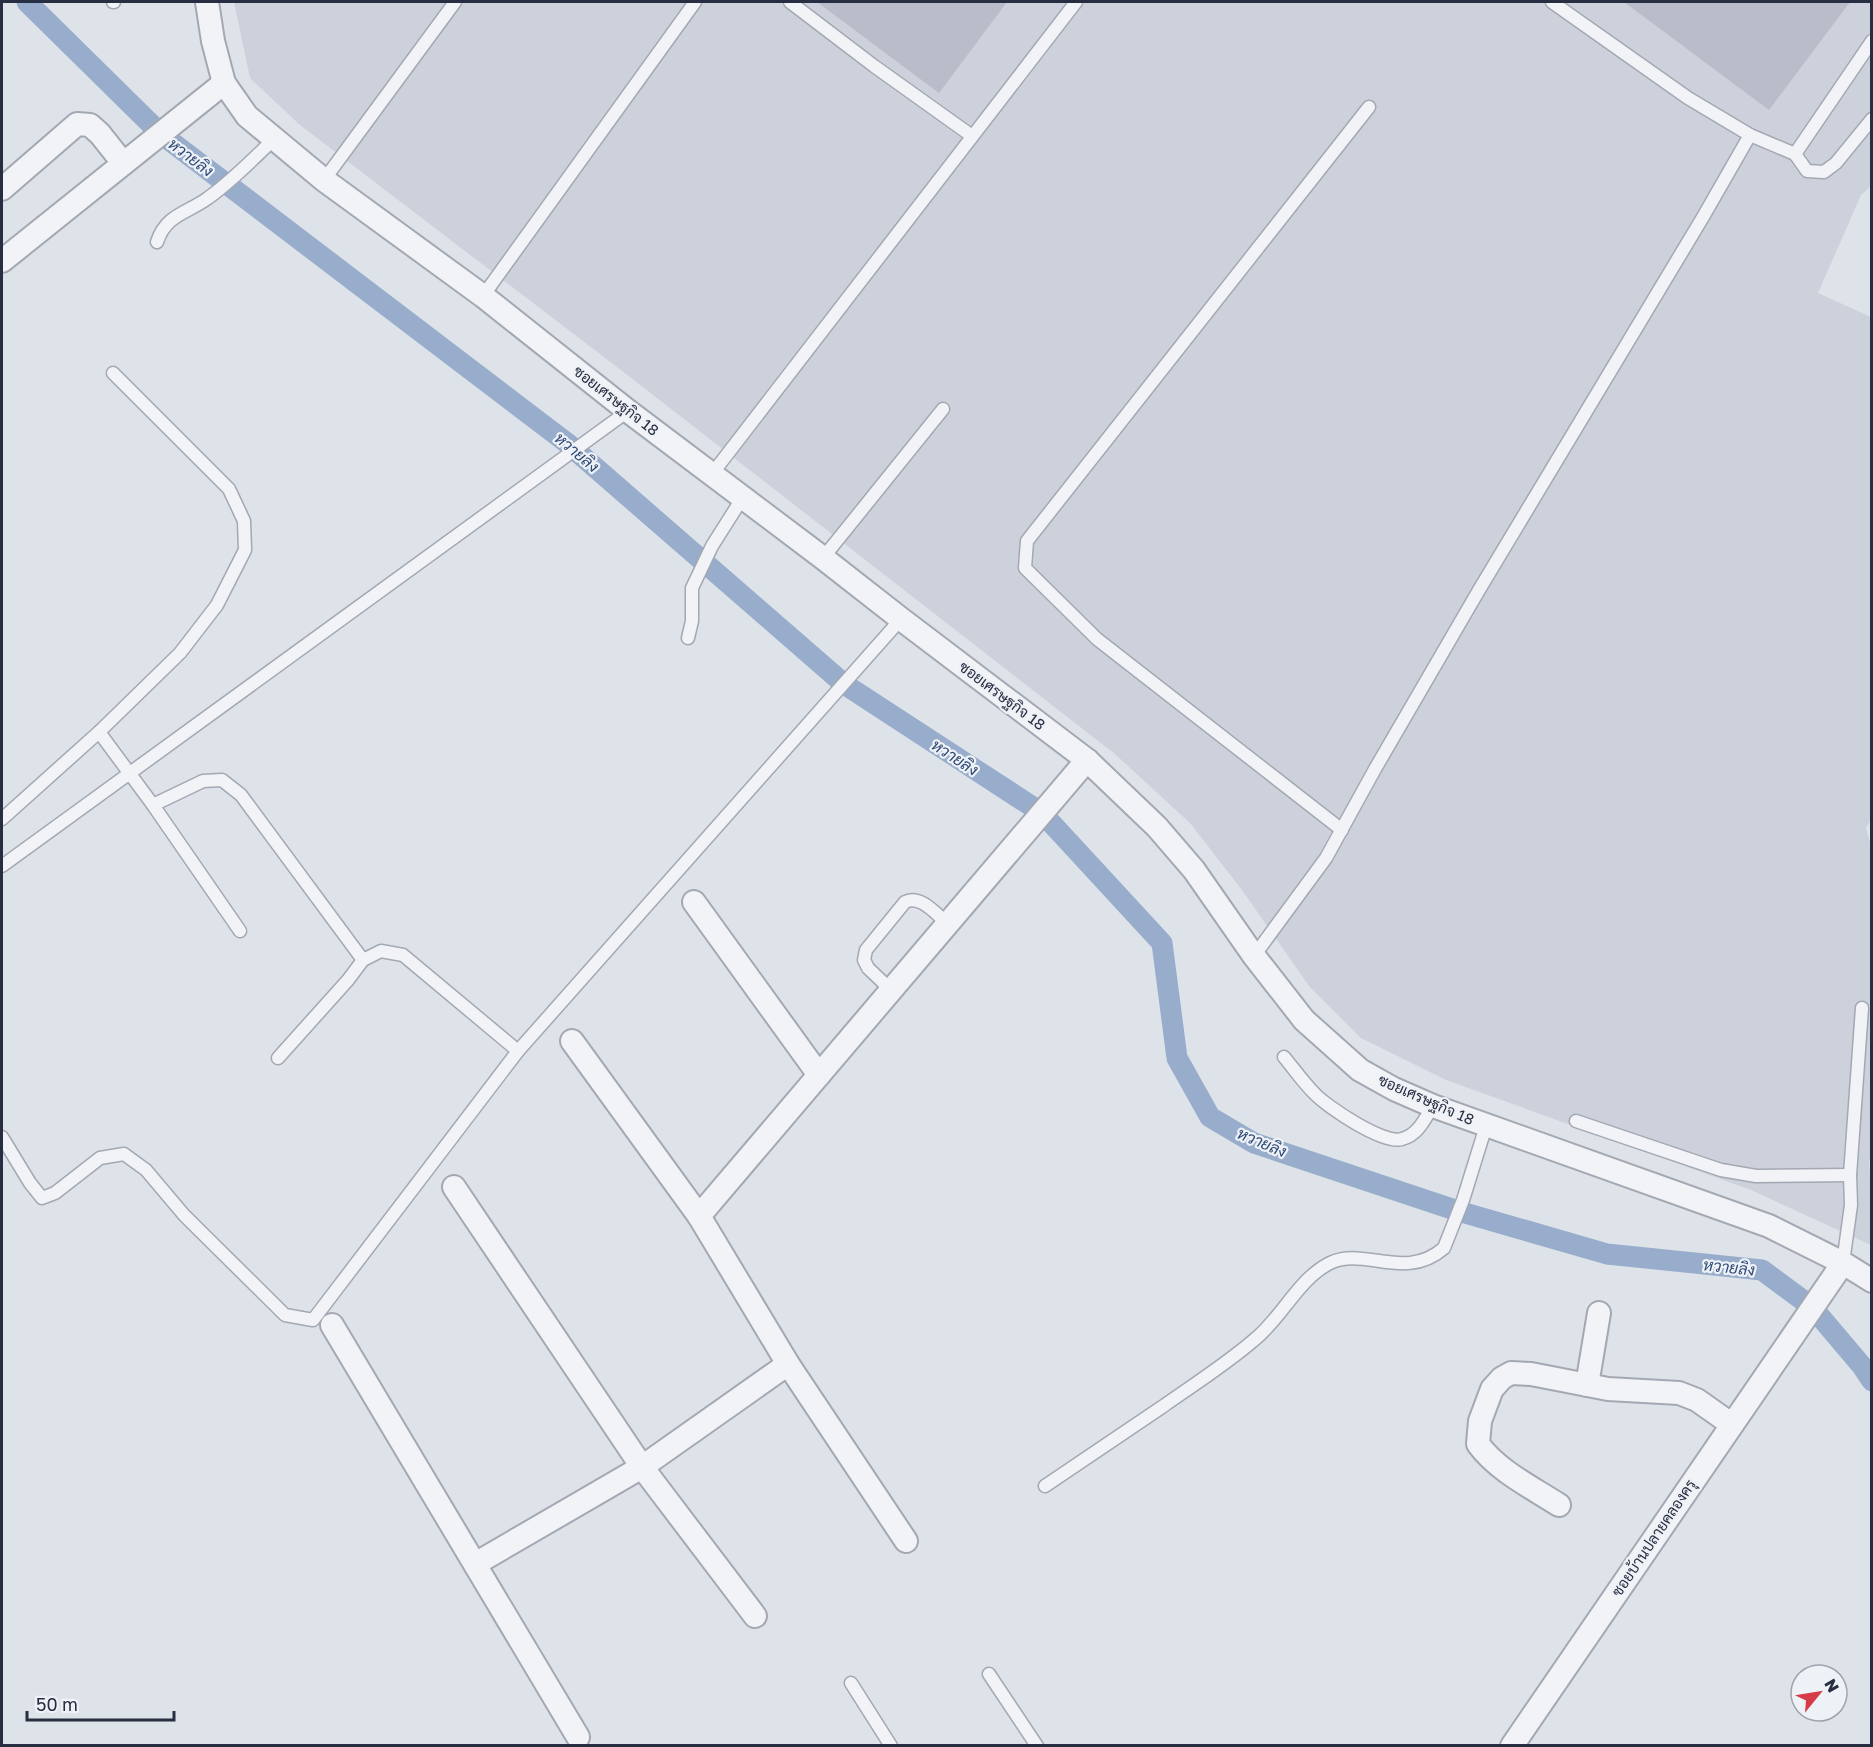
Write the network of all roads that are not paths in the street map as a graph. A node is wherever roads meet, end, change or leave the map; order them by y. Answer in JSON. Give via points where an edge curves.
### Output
{"nodes":[{"id":1,"x":207,"y":2,"type":"edge"},
{"id":2,"x":455,"y":2,"type":"edge"},
{"id":3,"x":695,"y":2,"type":"edge"},
{"id":4,"x":790,"y":2,"type":"edge"},
{"id":5,"x":1076,"y":2,"type":"edge"},
{"id":6,"x":1552,"y":2,"type":"edge"},
{"id":7,"x":1872,"y":41,"type":"edge"},
{"id":8,"x":224,"y":83,"type":"junction"},
{"id":9,"x":1369,"y":107,"type":"dead end"},
{"id":10,"x":1872,"y":119,"type":"edge"},
{"id":11,"x":1750,"y":135,"type":"junction"},
{"id":12,"x":972,"y":136,"type":"junction"},
{"id":13,"x":274,"y":139,"type":"junction"},
{"id":14,"x":1795,"y":154,"type":"junction"},
{"id":15,"x":130,"y":157,"type":"junction"},
{"id":16,"x":324,"y":180,"type":"junction"},
{"id":17,"x":2,"y":189,"type":"edge"},
{"id":18,"x":157,"y":242,"type":"dead end"},
{"id":19,"x":2,"y":261,"type":"edge"},
{"id":20,"x":483,"y":296,"type":"junction"},
{"id":21,"x":113,"y":373,"type":"dead end"},
{"id":22,"x":943,"y":409,"type":"dead end"},
{"id":23,"x":628,"y":411,"type":"junction"},
{"id":24,"x":712,"y":474,"type":"junction"},
{"id":25,"x":743,"y":497,"type":"junction"},
{"id":26,"x":823,"y":558,"type":"junction"},
{"id":27,"x":901,"y":620,"type":"junction"},
{"id":28,"x":688,"y":638,"type":"dead end"},
{"id":29,"x":99,"y":732,"type":"junction"},
{"id":30,"x":1087,"y":760,"type":"junction"},
{"id":31,"x":129,"y":772,"type":"junction"},
{"id":32,"x":153,"y":805,"type":"junction"},
{"id":33,"x":2,"y":819,"type":"edge"},
{"id":34,"x":1342,"y":830,"type":"junction"},
{"id":35,"x":2,"y":866,"type":"edge"},
{"id":36,"x":694,"y":902,"type":"dead end"},
{"id":37,"x":948,"y":924,"type":"junction"},
{"id":38,"x":240,"y":931,"type":"dead end"},
{"id":39,"x":1254,"y":956,"type":"junction"},
{"id":40,"x":363,"y":960,"type":"junction"},
{"id":41,"x":891,"y":990,"type":"junction"},
{"id":42,"x":1862,"y":1008,"type":"dead end"},
{"id":43,"x":572,"y":1041,"type":"dead end"},
{"id":44,"x":518,"y":1051,"type":"junction"},
{"id":45,"x":1284,"y":1057,"type":"dead end"},
{"id":46,"x":278,"y":1058,"type":"dead end"},
{"id":47,"x":819,"y":1076,"type":"junction"},
{"id":48,"x":1433,"y":1106,"type":"junction"},
{"id":49,"x":1576,"y":1121,"type":"dead end"},
{"id":50,"x":1486,"y":1126,"type":"junction"},
{"id":51,"x":2,"y":1137,"type":"edge"},
{"id":52,"x":1850,"y":1175,"type":"junction"},
{"id":53,"x":454,"y":1187,"type":"dead end"},
{"id":54,"x":699,"y":1216,"type":"junction"},
{"id":55,"x":1843,"y":1263,"type":"junction"},
{"id":56,"x":1872,"y":1281,"type":"edge"},
{"id":57,"x":1599,"y":1313,"type":"dead end"},
{"id":58,"x":332,"y":1325,"type":"dead end"},
{"id":59,"x":788,"y":1364,"type":"junction"},
{"id":60,"x":1587,"y":1385,"type":"junction"},
{"id":61,"x":1731,"y":1424,"type":"junction"},
{"id":62,"x":642,"y":1467,"type":"junction"},
{"id":63,"x":1045,"y":1486,"type":"dead end"},
{"id":64,"x":1559,"y":1505,"type":"dead end"},
{"id":65,"x":906,"y":1541,"type":"dead end"},
{"id":66,"x":475,"y":1564,"type":"junction"},
{"id":67,"x":755,"y":1616,"type":"dead end"},
{"id":68,"x":989,"y":1674,"type":"dead end"},
{"id":69,"x":851,"y":1683,"type":"dead end"},
{"id":70,"x":578,"y":1737,"type":"dead end"},
{"id":71,"x":891,"y":1746,"type":"edge"},
{"id":72,"x":1037,"y":1746,"type":"edge"},
{"id":73,"x":1512,"y":1746,"type":"edge"}],
"edges":[{"from":1,"to":8,"type":"street","name":"ซอยเศรษฐกิจ 18"},
{"from":2,"to":16,"type":"lane"},
{"from":3,"to":20,"type":"lane"},
{"from":4,"to":12,"type":"lane"},
{"from":5,"to":12,"type":"lane"},
{"from":6,"to":11,"type":"lane","via":[[1688,98]]},
{"from":7,"to":14,"type":"lane"},
{"from":8,"to":13,"type":"street","name":"ซอยเศรษฐกิจ 18","via":[[247,116]]},
{"from":8,"to":15,"type":"street"},
{"from":9,"to":34,"type":"lane","via":[[1027,542],[1025,568],[1097,639]]},
{"from":10,"to":14,"type":"lane","via":[[1824,172],[1807,171]]},
{"from":11,"to":14,"type":"lane"},
{"from":11,"to":34,"type":"lane","via":[[1380,759]]},
{"from":12,"to":24,"type":"lane"},
{"from":13,"to":16,"type":"street","name":"ซอยเศรษฐกิจ 18"},
{"from":13,"to":18,"type":"lane","via":[[207,199],[170,221],[160,231]]},
{"from":15,"to":17,"type":"street","via":[[90,125],[77,124]]},
{"from":15,"to":19,"type":"street"},
{"from":16,"to":20,"type":"street","name":"ซอยเศรษฐกิจ 18"},
{"from":20,"to":23,"type":"street","name":"ซอยเศรษฐกิจ 18"},
{"from":21,"to":29,"type":"lane","via":[[229,489],[244,521],[245,550],[217,605],[180,653]]},
{"from":22,"to":26,"type":"lane"},
{"from":23,"to":24,"type":"street","name":"ซอยเศรษฐกิจ 18"},
{"from":23,"to":31,"type":"lane"},
{"from":24,"to":25,"type":"street","name":"ซอยเศรษฐกิจ 18"},
{"from":25,"to":26,"type":"street","name":"ซอยเศรษฐกิจ 18"},
{"from":25,"to":28,"type":"lane","via":[[712,546],[692,588]]},
{"from":26,"to":27,"type":"street","name":"ซอยเศรษฐกิจ 18"},
{"from":27,"to":30,"type":"street","name":"ซอยเศรษฐกิจ 18"},
{"from":27,"to":44,"type":"lane"},
{"from":29,"to":31,"type":"lane"},
{"from":29,"to":33,"type":"lane"},
{"from":30,"to":37,"type":"street"},
{"from":30,"to":39,"type":"street","name":"ซอยเศรษฐกิจ 18","via":[[1157,827],[1194,870]]},
{"from":31,"to":32,"type":"lane"},
{"from":31,"to":35,"type":"lane"},
{"from":32,"to":38,"type":"lane"},
{"from":32,"to":40,"type":"lane","via":[[203,781],[222,780],[241,795]]},
{"from":34,"to":39,"type":"lane"},
{"from":36,"to":47,"type":"street"},
{"from":37,"to":41,"type":"street"},
{"from":37,"to":41,"type":"lane","via":[[918,900],[905,902],[866,950],[864,960]]},
{"from":39,"to":48,"type":"street","name":"ซอยเศรษฐกิจ 18","via":[[1304,1020],[1360,1070]]},
{"from":40,"to":44,"type":"lane","via":[[381,951],[403,955]]},
{"from":40,"to":46,"type":"lane"},
{"from":41,"to":47,"type":"street"},
{"from":42,"to":52,"type":"lane"},
{"from":43,"to":54,"type":"street"},
{"from":44,"to":51,"type":"lane","via":[[313,1320],[285,1315],[184,1215],[146,1170],[124,1154],[100,1158],[55,1194],[42,1198]]},
{"from":45,"to":48,"type":"lane","via":[[1315,1094],[1373,1133],[1399,1141],[1408,1137],[1417,1132]]},
{"from":47,"to":54,"type":"street"},
{"from":48,"to":50,"type":"street","name":"ซอยเศรษฐกิจ 18"},
{"from":49,"to":52,"type":"lane","via":[[1721,1170],[1756,1176]]},
{"from":50,"to":55,"type":"street","name":"ซอยเศรษฐกิจ 18","via":[[1769,1226]]},
{"from":50,"to":63,"type":"lane","via":[[1444,1248],[1430,1258],[1401,1264],[1352,1258],[1332,1262],[1317,1271],[1257,1338],[1227,1363]]},
{"from":52,"to":55,"type":"lane","via":[[1851,1205]]},
{"from":53,"to":62,"type":"street"},
{"from":54,"to":59,"type":"street"},
{"from":55,"to":56,"type":"street","name":"ซอยเศรษฐกิจ 18"},
{"from":55,"to":61,"type":"street","name":"ซอยบ้านปลายคลองครุ"},
{"from":57,"to":60,"type":"street"},
{"from":58,"to":66,"type":"street"},
{"from":59,"to":62,"type":"street"},
{"from":59,"to":65,"type":"street"},
{"from":60,"to":61,"type":"street","via":[[1679,1393],[1697,1400]]},
{"from":60,"to":64,"type":"street","via":[[1511,1372],[1492,1389],[1480,1421],[1478,1444],[1487,1456]]},
{"from":61,"to":73,"type":"street","name":"ซอยบ้านปลายคลองครุ"},
{"from":62,"to":66,"type":"street"},
{"from":62,"to":67,"type":"street"},
{"from":66,"to":70,"type":"street"},
{"from":68,"to":72,"type":"lane"},
{"from":69,"to":71,"type":"lane"}]}
